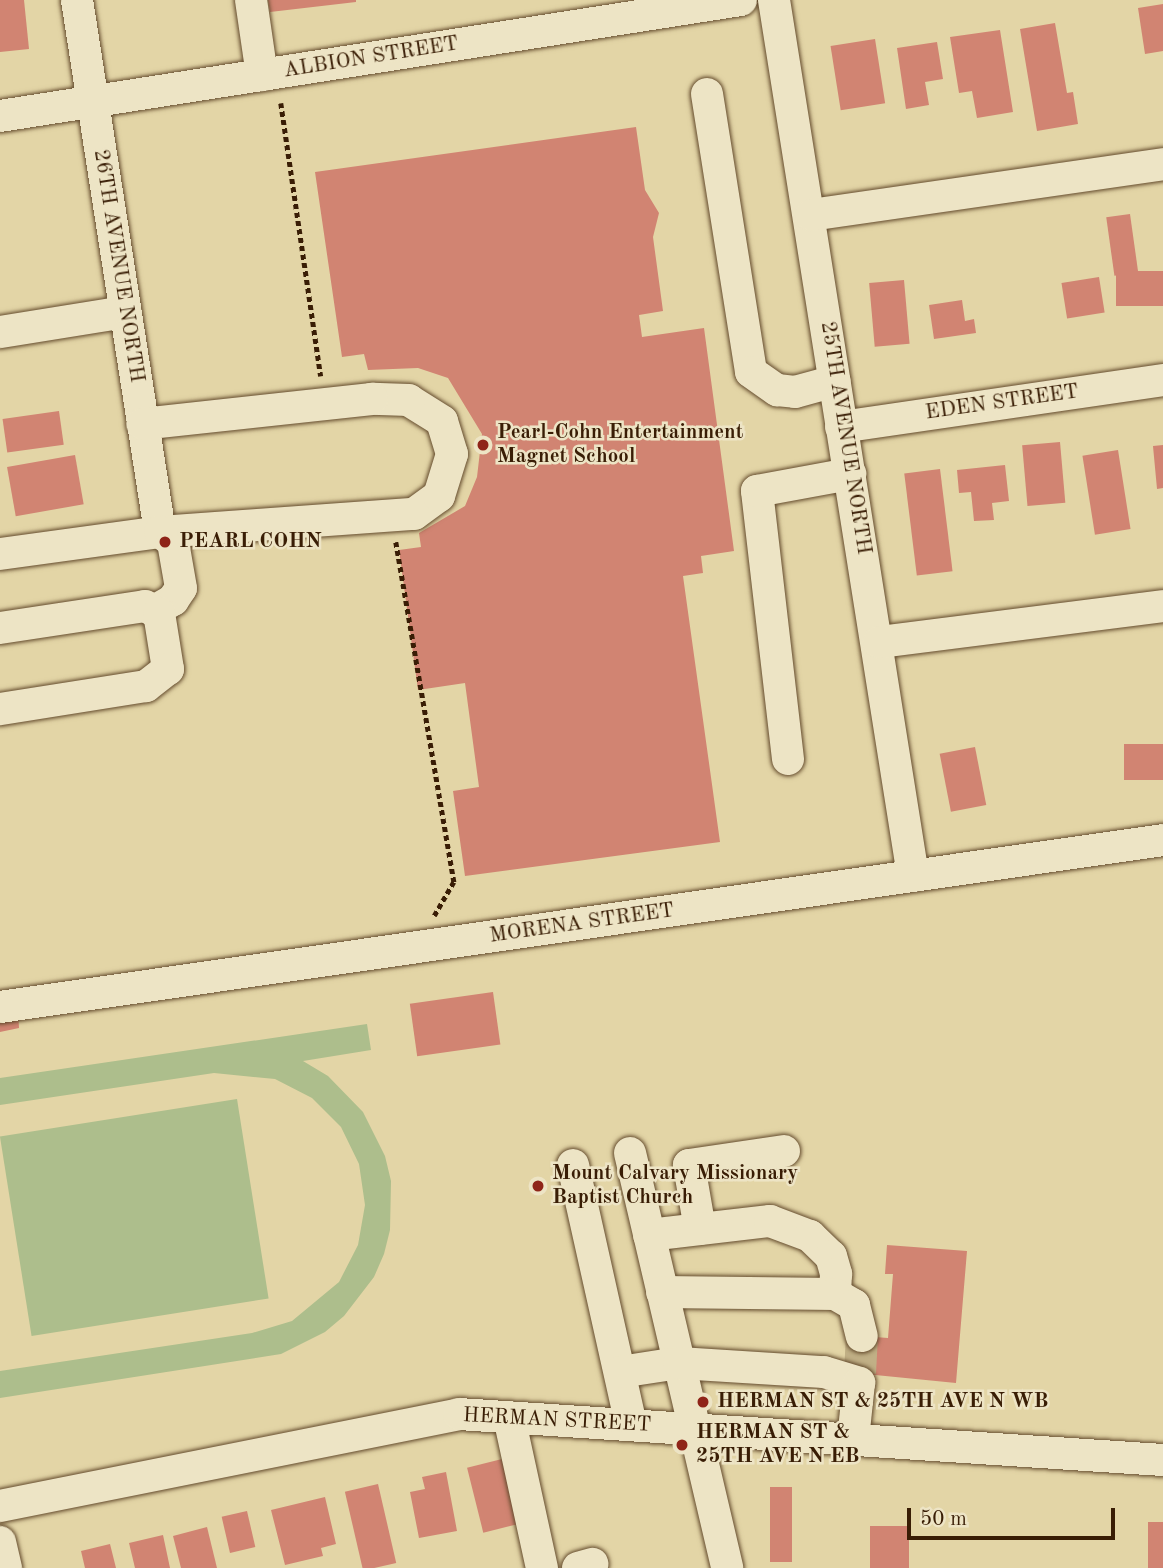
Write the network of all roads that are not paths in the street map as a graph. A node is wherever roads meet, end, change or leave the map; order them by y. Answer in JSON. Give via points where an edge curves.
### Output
{"nodes":[{"id":1,"x":77,"y":0,"type":"edge"},
{"id":2,"x":251,"y":0,"type":"edge"},
{"id":3,"x":741,"y":0,"type":"edge"},
{"id":4,"x":774,"y":0,"type":"edge"},
{"id":5,"x":262,"y":75,"type":"junction"},
{"id":6,"x":707,"y":94,"type":"dead end"},
{"id":7,"x":93,"y":101,"type":"junction"},
{"id":8,"x":0,"y":116,"type":"edge"},
{"id":9,"x":1163,"y":164,"type":"edge"},
{"id":10,"x":811,"y":215,"type":"junction"},
{"id":11,"x":125,"y":312,"type":"junction"},
{"id":12,"x":0,"y":332,"type":"edge"},
{"id":13,"x":1163,"y":380,"type":"edge"},
{"id":14,"x":835,"y":381,"type":"junction"},
{"id":15,"x":142,"y":425,"type":"junction"},
{"id":16,"x":842,"y":427,"type":"junction"},
{"id":17,"x":850,"y":474,"type":"junction"},
{"id":18,"x":160,"y":532,"type":"junction"},
{"id":19,"x":0,"y":554,"type":"edge"},
{"id":20,"x":1163,"y":606,"type":"edge"},
{"id":21,"x":153,"y":611,"type":"junction"},
{"id":22,"x":0,"y":628,"type":"edge"},
{"id":23,"x":879,"y":642,"type":"junction"},
{"id":24,"x":0,"y":709,"type":"edge"},
{"id":25,"x":788,"y":759,"type":"dead end"},
{"id":26,"x":1163,"y":840,"type":"edge"},
{"id":27,"x":913,"y":876,"type":"junction"},
{"id":28,"x":0,"y":1007,"type":"edge"},
{"id":29,"x":784,"y":1151,"type":"dead end"},
{"id":30,"x":630,"y":1153,"type":"dead end"},
{"id":31,"x":573,"y":1165,"type":"dead end"},
{"id":32,"x":699,"y":1229,"type":"junction"},
{"id":33,"x":649,"y":1235,"type":"junction"},
{"id":34,"x":663,"y":1292,"type":"junction"},
{"id":35,"x":835,"y":1294,"type":"junction"},
{"id":36,"x":862,"y":1336,"type":"tunnel mouth"},
{"id":37,"x":679,"y":1363,"type":"junction"},
{"id":38,"x":620,"y":1372,"type":"junction"},
{"id":39,"x":509,"y":1417,"type":"junction"},
{"id":40,"x":631,"y":1424,"type":"junction"},
{"id":41,"x":694,"y":1428,"type":"junction"},
{"id":42,"x":853,"y":1439,"type":"junction"},
{"id":43,"x":1163,"y":1460,"type":"edge"},
{"id":44,"x":0,"y":1506,"type":"edge"},
{"id":45,"x":0,"y":1542,"type":"edge"},
{"id":46,"x":6,"y":1568,"type":"edge"},
{"id":47,"x":542,"y":1568,"type":"edge"},
{"id":48,"x":727,"y":1568,"type":"edge"}],
"edges":[{"from":1,"to":7,"type":"street","name":"26TH AVENUE NORTH"},
{"from":2,"to":5,"type":"street"},
{"from":3,"to":5,"type":"street","name":"ALBION STREET"},
{"from":4,"to":10,"type":"street","name":"25TH AVENUE NORTH"},
{"from":5,"to":7,"type":"street","name":"ALBION STREET"},
{"from":6,"to":14,"type":"street","via":[[751,372],[777,390],[795,392]]},
{"from":7,"to":8,"type":"street","name":"ALBION STREET"},
{"from":7,"to":11,"type":"street","name":"26TH AVENUE NORTH"},
{"from":9,"to":10,"type":"street"},
{"from":10,"to":14,"type":"street","name":"25TH AVENUE NORTH"},
{"from":11,"to":12,"type":"street"},
{"from":11,"to":15,"type":"street","name":"26TH AVENUE NORTH"},
{"from":13,"to":16,"type":"street","name":"EDEN STREET"},
{"from":14,"to":16,"type":"street","name":"25TH AVENUE NORTH"},
{"from":15,"to":18,"type":"street","name":"26TH AVENUE NORTH"},
{"from":15,"to":18,"type":"street","via":[[372,399],[409,400],[442,421],[452,454],[439,496],[414,514]]},
{"from":16,"to":17,"type":"street","name":"25TH AVENUE NORTH"},
{"from":17,"to":23,"type":"street","name":"25TH AVENUE NORTH"},
{"from":17,"to":25,"type":"street","via":[[757,491]]},
{"from":18,"to":19,"type":"street"},
{"from":18,"to":21,"type":"street","via":[[173,542],[181,588],[173,600]]},
{"from":20,"to":23,"type":"street"},
{"from":21,"to":22,"type":"street","via":[[145,606]]},
{"from":21,"to":24,"type":"street","via":[[159,613],[168,669],[146,686]]},
{"from":23,"to":27,"type":"street","name":"25TH AVENUE NORTH"},
{"from":26,"to":27,"type":"street","name":"MORENA STREET"},
{"from":27,"to":28,"type":"street","name":"MORENA STREET"},
{"from":29,"to":32,"type":"street","via":[[689,1165]]},
{"from":30,"to":33,"type":"street"},
{"from":31,"to":38,"type":"street"},
{"from":32,"to":33,"type":"street"},
{"from":32,"to":35,"type":"street","via":[[770,1221],[791,1226],[831,1256]]},
{"from":33,"to":34,"type":"street"},
{"from":34,"to":35,"type":"street"},
{"from":34,"to":37,"type":"street"},
{"from":35,"to":36,"type":"street","via":[[854,1305]]},
{"from":37,"to":38,"type":"street"},
{"from":37,"to":41,"type":"street"},
{"from":37,"to":42,"type":"street","via":[[859,1378]]},
{"from":38,"to":40,"type":"street"},
{"from":39,"to":40,"type":"street","name":"HERMAN STREET"},
{"from":39,"to":44,"type":"street","name":"HERMAN STREET","via":[[460,1414]]},
{"from":39,"to":47,"type":"street"},
{"from":40,"to":41,"type":"street","name":"HERMAN STREET"},
{"from":41,"to":42,"type":"street","name":"HERMAN STREET"},
{"from":41,"to":48,"type":"street"},
{"from":42,"to":43,"type":"street","name":"HERMAN STREET"},
{"from":45,"to":46,"type":"street"}]}
